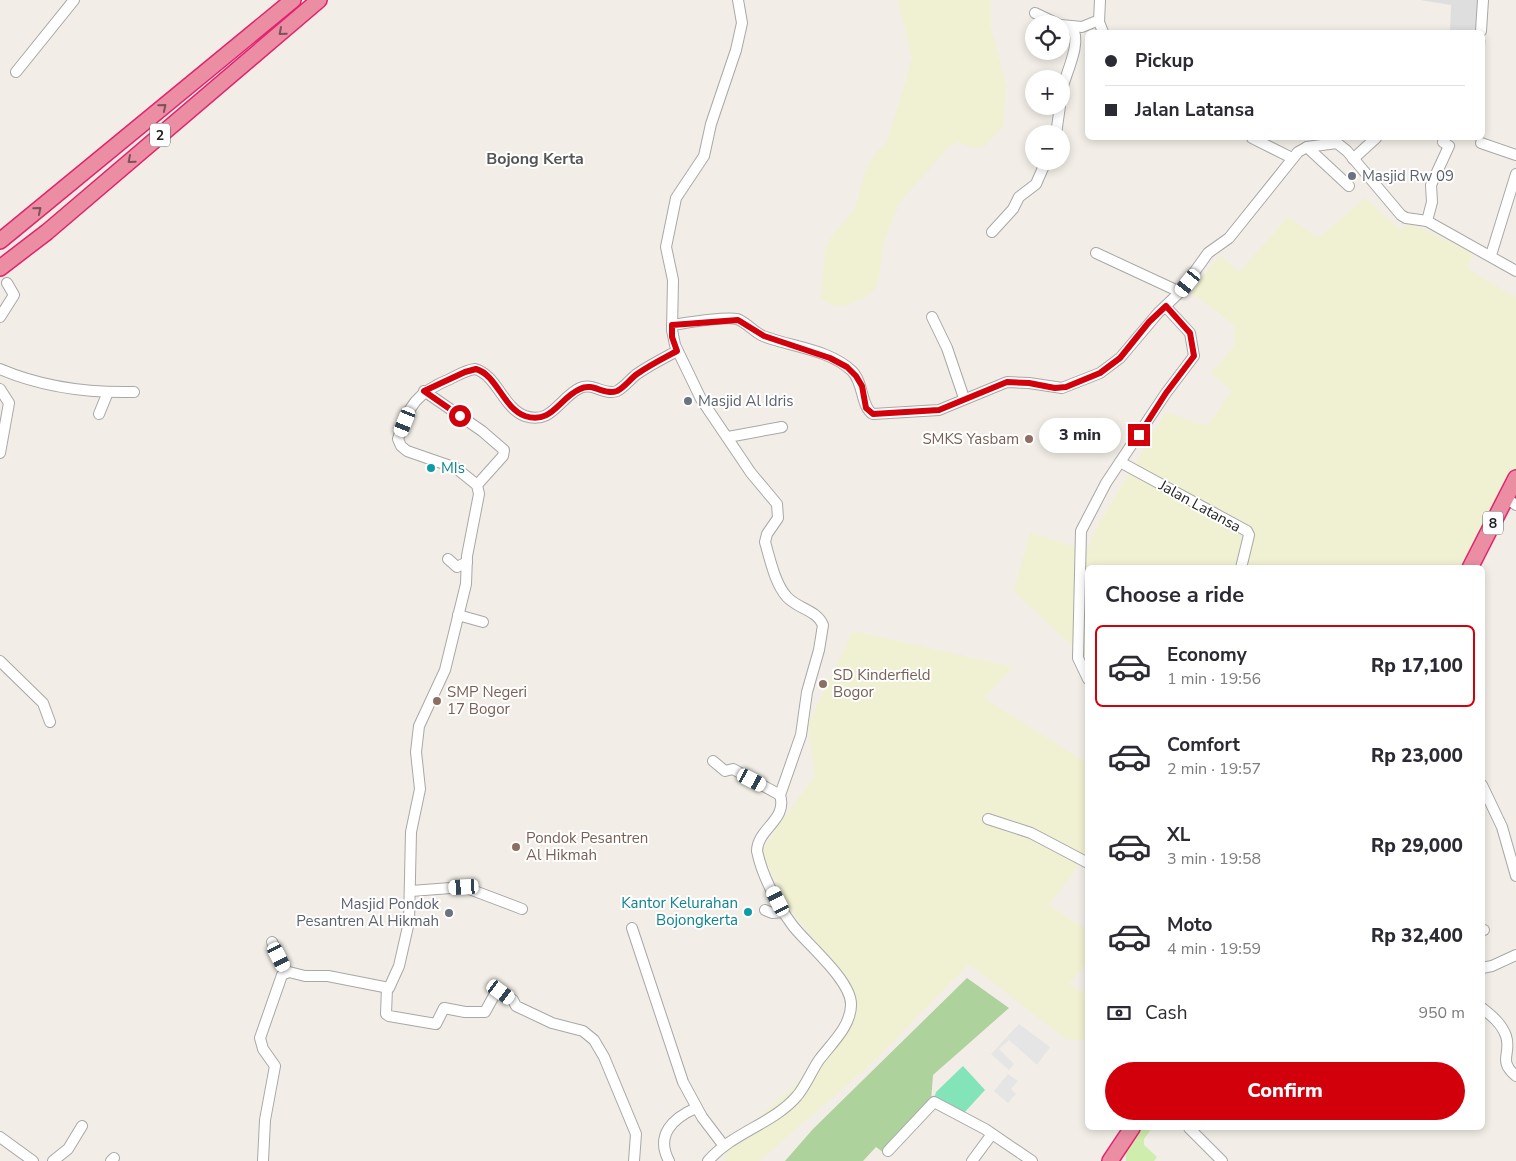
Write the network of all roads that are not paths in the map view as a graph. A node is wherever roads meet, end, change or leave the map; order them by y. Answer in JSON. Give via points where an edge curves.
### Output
{"nodes":[{"id":1,"x":74,"y":0,"type":"edge"},
{"id":2,"x":293,"y":0,"type":"edge"},
{"id":3,"x":319,"y":0,"type":"edge"},
{"id":4,"x":738,"y":0,"type":"edge"},
{"id":5,"x":1100,"y":0,"type":"edge"},
{"id":6,"x":1483,"y":0,"type":"edge"},
{"id":7,"x":1035,"y":12,"type":"dead end"},
{"id":8,"x":1041,"y":15,"type":"edge"},
{"id":9,"x":1099,"y":20,"type":"junction"},
{"id":10,"x":1072,"y":28,"type":"joint"},
{"id":11,"x":1103,"y":30,"type":"edge"},
{"id":12,"x":1481,"y":30,"type":"edge"},
{"id":13,"x":1068,"y":70,"type":"edge"},
{"id":14,"x":16,"y":72,"type":"dead end"},
{"id":15,"x":1256,"y":140,"type":"edge"},
{"id":16,"x":1374,"y":140,"type":"edge"},
{"id":17,"x":1444,"y":140,"type":"edge"},
{"id":18,"x":1332,"y":141,"type":"edge"},
{"id":19,"x":1482,"y":143,"type":"dead end"},
{"id":20,"x":1307,"y":147,"type":"junction"},
{"id":21,"x":1516,"y":155,"type":"edge"},
{"id":22,"x":1292,"y":158,"type":"junction"},
{"id":23,"x":1353,"y":159,"type":"junction"},
{"id":24,"x":1042,"y":170,"type":"edge"},
{"id":25,"x":1516,"y":174,"type":"edge"},
{"id":26,"x":1349,"y":186,"type":"dead end"},
{"id":27,"x":1427,"y":221,"type":"junction"},
{"id":28,"x":992,"y":232,"type":"dead end"},
{"id":29,"x":0,"y":241,"type":"edge"},
{"id":30,"x":1096,"y":252,"type":"dead end"},
{"id":31,"x":1491,"y":255,"type":"junction"},
{"id":32,"x":0,"y":268,"type":"edge"},
{"id":33,"x":1516,"y":271,"type":"edge"},
{"id":34,"x":6,"y":283,"type":"dead end"},
{"id":35,"x":1180,"y":292,"type":"junction"},
{"id":36,"x":1166,"y":306,"type":"junction"},
{"id":37,"x":0,"y":317,"type":"edge"},
{"id":38,"x":932,"y":317,"type":"dead end"},
{"id":39,"x":672,"y":325,"type":"junction"},
{"id":40,"x":677,"y":351,"type":"junction"},
{"id":41,"x":0,"y":369,"type":"edge"},
{"id":42,"x":0,"y":389,"type":"edge"},
{"id":43,"x":424,"y":391,"type":"junction"},
{"id":44,"x":108,"y":392,"type":"junction"},
{"id":45,"x":134,"y":392,"type":"dead end"},
{"id":46,"x":964,"y":398,"type":"junction"},
{"id":47,"x":99,"y":414,"type":"dead end"},
{"id":48,"x":782,"y":426,"type":"dead end"},
{"id":49,"x":728,"y":436,"type":"junction"},
{"id":50,"x":0,"y":453,"type":"edge"},
{"id":51,"x":1120,"y":462,"type":"junction"},
{"id":52,"x":1516,"y":478,"type":"edge"},
{"id":53,"x":477,"y":485,"type":"junction"},
{"id":54,"x":1511,"y":502,"type":"edge"},
{"id":55,"x":448,"y":559,"type":"dead end"},
{"id":56,"x":466,"y":562,"type":"junction"},
{"id":57,"x":1241,"y":565,"type":"edge"},
{"id":58,"x":1472,"y":565,"type":"edge"},
{"id":59,"x":1084,"y":583,"type":"edge"},
{"id":60,"x":458,"y":615,"type":"junction"},
{"id":61,"x":483,"y":622,"type":"dead end"},
{"id":62,"x":0,"y":661,"type":"edge"},
{"id":63,"x":1085,"y":673,"type":"edge"},
{"id":64,"x":50,"y":722,"type":"dead end"},
{"id":65,"x":713,"y":761,"type":"dead end"},
{"id":66,"x":1485,"y":791,"type":"edge"},
{"id":67,"x":780,"y":795,"type":"junction"},
{"id":68,"x":988,"y":819,"type":"dead end"},
{"id":69,"x":1085,"y":861,"type":"edge"},
{"id":70,"x":1516,"y":876,"type":"edge"},
{"id":71,"x":411,"y":892,"type":"junction"},
{"id":72,"x":522,"y":909,"type":"dead end"},
{"id":73,"x":765,"y":910,"type":"dead end"},
{"id":74,"x":783,"y":912,"type":"junction"},
{"id":75,"x":632,"y":928,"type":"dead end"},
{"id":76,"x":272,"y":942,"type":"dead end"},
{"id":77,"x":1516,"y":955,"type":"edge"},
{"id":78,"x":1485,"y":967,"type":"edge"},
{"id":79,"x":286,"y":972,"type":"junction"},
{"id":80,"x":387,"y":988,"type":"junction"},
{"id":81,"x":1485,"y":1011,"type":"edge"},
{"id":82,"x":1516,"y":1076,"type":"edge"},
{"id":83,"x":696,"y":1108,"type":"junction"},
{"id":84,"x":82,"y":1126,"type":"dead end"},
{"id":85,"x":1131,"y":1130,"type":"edge"},
{"id":86,"x":1191,"y":1130,"type":"edge"},
{"id":87,"x":992,"y":1134,"type":"junction"},
{"id":88,"x":0,"y":1137,"type":"edge"},
{"id":89,"x":724,"y":1146,"type":"junction"},
{"id":90,"x":888,"y":1151,"type":"dead end"},
{"id":91,"x":33,"y":1161,"type":"edge"},
{"id":92,"x":53,"y":1161,"type":"edge"},
{"id":93,"x":263,"y":1161,"type":"edge"},
{"id":94,"x":634,"y":1161,"type":"edge"},
{"id":95,"x":669,"y":1161,"type":"edge"},
{"id":96,"x":708,"y":1161,"type":"edge"},
{"id":97,"x":972,"y":1161,"type":"edge"},
{"id":98,"x":1032,"y":1161,"type":"edge"},
{"id":99,"x":1110,"y":1161,"type":"edge"},
{"id":100,"x":1222,"y":1161,"type":"edge"}],
"edges":[{"from":1,"to":14,"type":"street"},
{"from":29,"to":2,"type":"highway","number":"2","one_way":true},
{"from":3,"to":32,"type":"highway","number":"2","one_way":true,"via":[[47,232]]},
{"from":4,"to":39,"type":"street","via":[[742,23],[734,59],[711,124],[704,156],[677,195],[667,231],[666,250],[673,283]]},
{"from":5,"to":9,"type":"street"},
{"from":6,"to":12,"type":"street"},
{"from":7,"to":8,"type":"street"},
{"from":9,"to":10,"type":"street"},
{"from":9,"to":11,"type":"street"},
{"from":10,"to":13,"type":"street","via":[[1076,34],[1075,45]]},
{"from":15,"to":22,"type":"street"},
{"from":16,"to":23,"type":"street"},
{"from":17,"to":27,"type":"street","via":[[1449,146],[1431,185],[1432,202]]},
{"from":18,"to":20,"type":"street"},
{"from":18,"to":23,"type":"street"},
{"from":19,"to":21,"type":"street"},
{"from":20,"to":22,"type":"street"},
{"from":20,"to":26,"type":"street"},
{"from":22,"to":35,"type":"street","via":[[1229,238],[1208,253]]},
{"from":23,"to":27,"type":"street","via":[[1401,215]]},
{"from":24,"to":28,"type":"street","via":[[1036,184],[1019,198]]},
{"from":25,"to":31,"type":"street"},
{"from":27,"to":31,"type":"street"},
{"from":30,"to":35,"type":"street"},
{"from":31,"to":33,"type":"street"},
{"from":34,"to":37,"type":"street","via":[[14,295]]},
{"from":35,"to":36,"type":"street"},
{"from":36,"to":46,"type":"street","via":[[1120,358],[1100,373],[1062,388],[1007,382]]},
{"from":36,"to":51,"type":"street","via":[[1190,333],[1194,356]]},
{"from":38,"to":46,"type":"street","via":[[947,348]]},
{"from":39,"to":40,"type":"street"},
{"from":39,"to":46,"type":"street","via":[[738,320],[764,336],[830,358],[856,376],[862,386],[866,408],[873,414],[939,410]]},
{"from":40,"to":43,"type":"street","via":[[640,372],[618,390],[579,389],[544,417],[534,418],[519,413],[476,369]]},
{"from":40,"to":49,"type":"street","via":[[696,392]]},
{"from":41,"to":44,"type":"street","via":[[73,390]]},
{"from":42,"to":50,"type":"street","via":[[9,402]]},
{"from":43,"to":53,"type":"street","via":[[504,450],[503,456]]},
{"from":43,"to":53,"type":"street","via":[[405,422],[398,439],[401,446],[456,468]]},
{"from":44,"to":45,"type":"street"},
{"from":44,"to":47,"type":"street"},
{"from":48,"to":49,"type":"street"},
{"from":49,"to":67,"type":"street","via":[[778,507],[778,518],[765,542],[781,589],[795,605],[816,615],[823,625],[807,692],[801,735]]},
{"from":51,"to":57,"type":"street","name":"Jalan Latansa","via":[[1247,531],[1249,535]]},
{"from":51,"to":59,"type":"street","via":[[1081,531]]},
{"from":52,"to":54,"type":"highway","number":"8"},
{"from":53,"to":56,"type":"street","via":[[478,499]]},
{"from":54,"to":58,"type":"highway","number":"8"},
{"from":55,"to":56,"type":"street","via":[[457,567]]},
{"from":56,"to":60,"type":"street","via":[[466,584]]},
{"from":59,"to":63,"type":"street","via":[[1078,658]]},
{"from":60,"to":61,"type":"street"},
{"from":60,"to":71,"type":"street","via":[[444,674],[421,717],[417,734],[420,789],[411,832]]},
{"from":62,"to":64,"type":"street","via":[[43,703]]},
{"from":65,"to":67,"type":"street","via":[[725,771],[733,769]]},
{"from":66,"to":70,"type":"street","via":[[1502,828]]},
{"from":67,"to":74,"type":"street","via":[[782,802],[778,816],[756,851]]},
{"from":68,"to":69,"type":"street","via":[[1031,833]]},
{"from":71,"to":72,"type":"street","via":[[464,887]]},
{"from":71,"to":80,"type":"street","via":[[404,950],[393,983]]},
{"from":73,"to":74,"type":"street"},
{"from":74,"to":89,"type":"street","via":[[830,966],[849,997],[851,1008],[842,1030],[797,1095],[777,1113]]},
{"from":75,"to":83,"type":"street","via":[[675,1060]]},
{"from":76,"to":79,"type":"street"},
{"from":77,"to":78,"type":"street"},
{"from":79,"to":80,"type":"street","via":[[328,976]]},
{"from":79,"to":93,"type":"street","via":[[280,978],[261,1035],[263,1049],[275,1066],[265,1120]]},
{"from":80,"to":94,"type":"street","via":[[385,1011],[389,1016],[436,1024],[444,1008],[485,1012],[499,991],[513,1000],[516,1006],[588,1035],[604,1057],[636,1134]]},
{"from":81,"to":82,"type":"street","via":[[1503,1028],[1507,1040],[1507,1068]]},
{"from":83,"to":89,"type":"street"},
{"from":83,"to":95,"type":"street","via":[[680,1116],[665,1132],[663,1145]]},
{"from":84,"to":92,"type":"street","via":[[68,1148]]},
{"from":85,"to":99,"type":"highway"},
{"from":86,"to":100,"type":"street"},
{"from":87,"to":90,"type":"street","via":[[933,1102]]},
{"from":87,"to":97,"type":"street"},
{"from":87,"to":98,"type":"street"},
{"from":88,"to":91,"type":"street"},
{"from":89,"to":96,"type":"street"}]}
